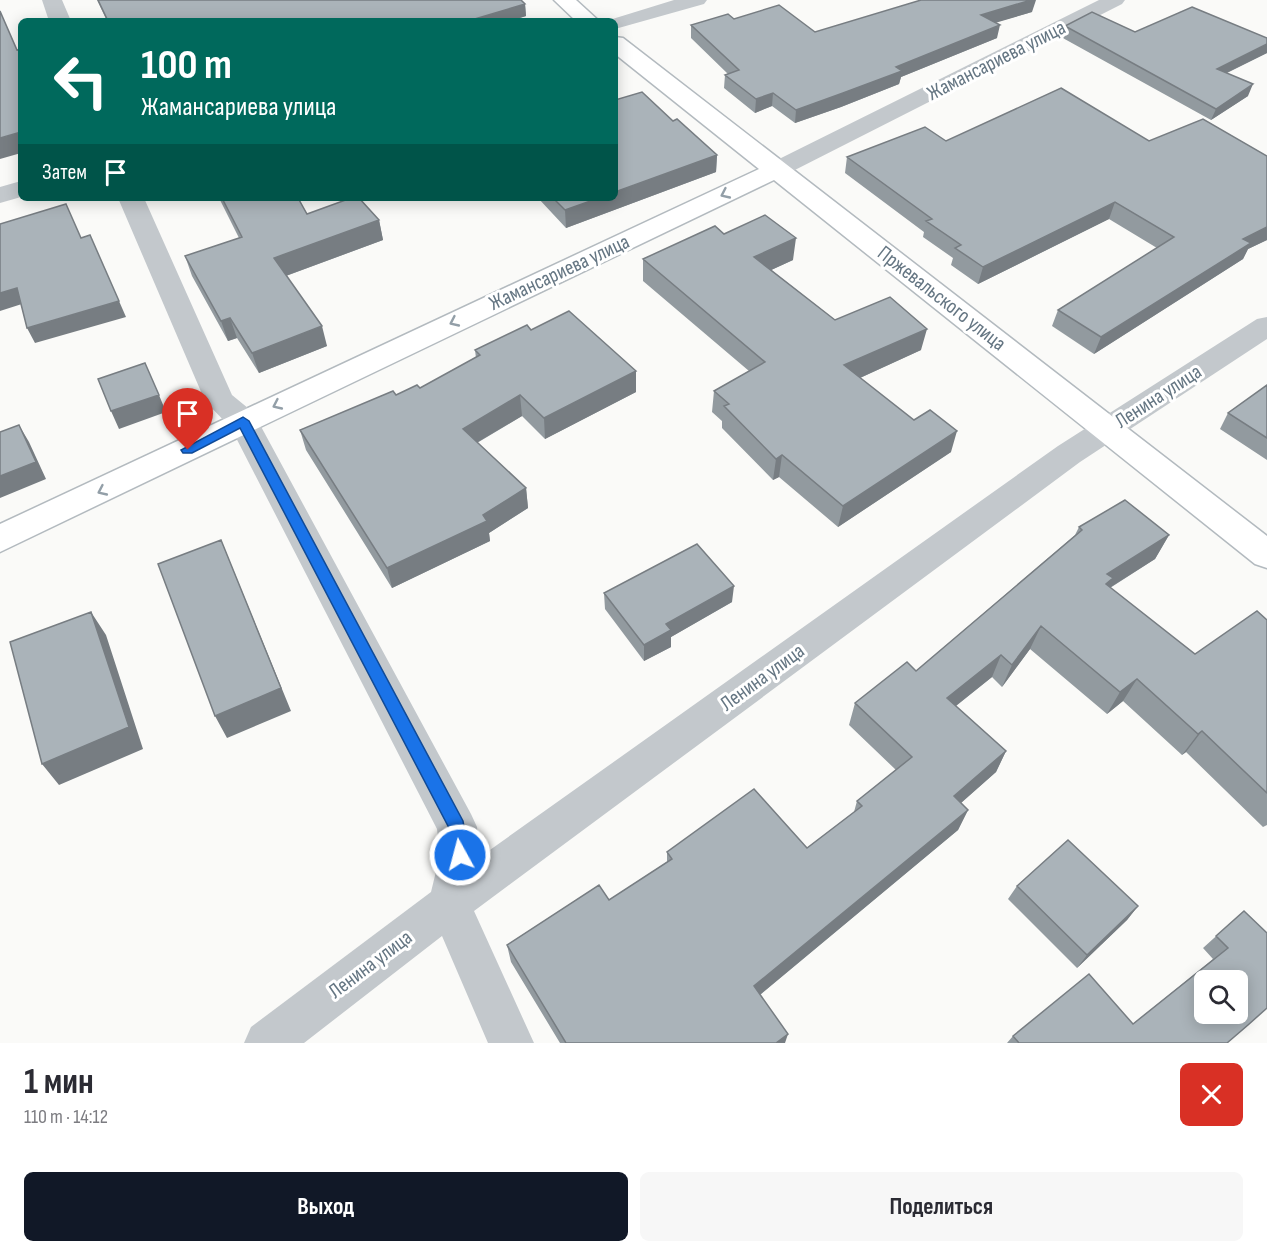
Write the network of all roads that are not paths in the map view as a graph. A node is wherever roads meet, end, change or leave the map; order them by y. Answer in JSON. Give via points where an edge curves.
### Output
{"nodes":[{"id":1,"x":52,"y":0,"type":"edge"},
{"id":2,"x":564,"y":0,"type":"edge"},
{"id":3,"x":697,"y":0,"type":"edge"},
{"id":4,"x":1115,"y":0,"type":"edge"},
{"id":5,"x":59,"y":18,"type":"edge"},
{"id":6,"x":585,"y":18,"type":"edge"},
{"id":7,"x":618,"y":22,"type":"edge"},
{"id":8,"x":618,"y":45,"type":"edge"},
{"id":9,"x":778,"y":169,"type":"junction"},
{"id":10,"x":18,"y":190,"type":"edge"},
{"id":11,"x":0,"y":195,"type":"edge"},
{"id":12,"x":132,"y":201,"type":"edge"},
{"id":13,"x":1267,"y":326,"type":"edge"},
{"id":14,"x":243,"y":421,"type":"junction"},
{"id":15,"x":1108,"y":428,"type":"junction"},
{"id":16,"x":0,"y":539,"type":"edge"},
{"id":17,"x":1267,"y":555,"type":"edge"},
{"id":18,"x":449,"y":904,"type":"junction"},
{"id":19,"x":267,"y":1043,"type":"edge"},
{"id":20,"x":511,"y":1043,"type":"edge"}],
"edges":[{"from":1,"to":5,"type":"street"},
{"from":2,"to":6,"type":"main road"},
{"from":3,"to":7,"type":"street"},
{"from":4,"to":9,"type":"street","name":"Жамансариева улица"},
{"from":8,"to":9,"type":"main road","name":"Пржевальского улица"},
{"from":9,"to":14,"type":"main road","name":"Жамансариева улица","one_way":true},
{"from":9,"to":15,"type":"main road","name":"Пржевальского улица"},
{"from":10,"to":11,"type":"street"},
{"from":12,"to":14,"type":"street","via":[[220,401]]},
{"from":13,"to":15,"type":"street","name":"Ленина улица"},
{"from":14,"to":16,"type":"main road","name":"Жамансариева улица","one_way":true},
{"from":14,"to":18,"type":"street","via":[[457,827],[460,855]]},
{"from":15,"to":17,"type":"main road","name":"Пржевальского улица"},
{"from":15,"to":18,"type":"street","name":"Ленина улица"},
{"from":18,"to":19,"type":"street","name":"Ленина улица"},
{"from":18,"to":20,"type":"street"}]}
